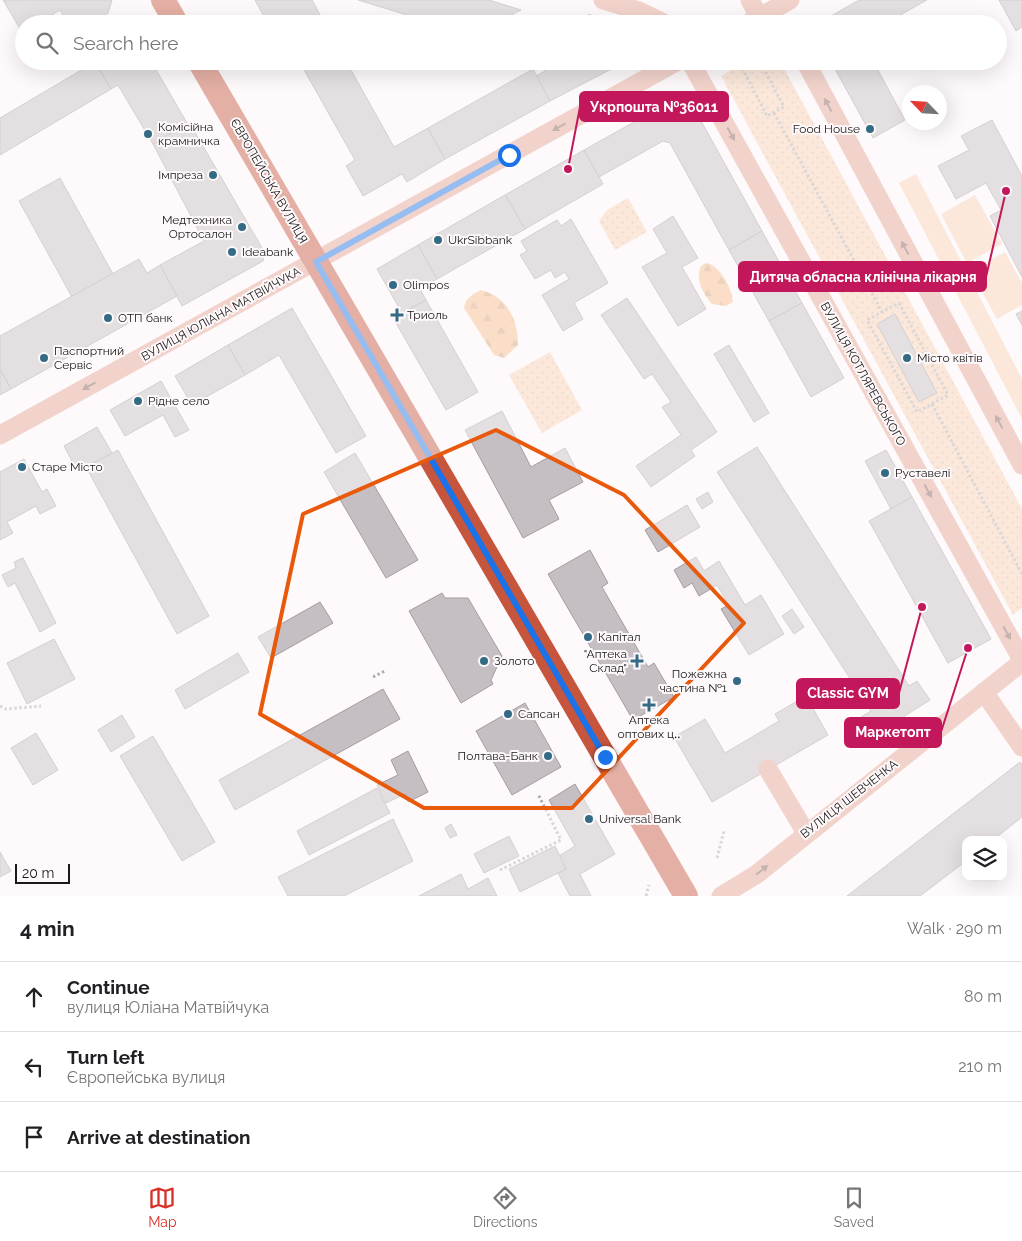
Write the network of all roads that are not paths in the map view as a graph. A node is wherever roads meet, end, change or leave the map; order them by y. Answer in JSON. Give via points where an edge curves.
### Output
{"nodes":[{"id":1,"x":163,"y":0,"type":"edge"},
{"id":2,"x":603,"y":0,"type":"edge"},
{"id":3,"x":750,"y":0,"type":"edge"},
{"id":4,"x":783,"y":11,"type":"edge"},
{"id":5,"x":172,"y":15,"type":"edge"},
{"id":6,"x":647,"y":15,"type":"edge"},
{"id":7,"x":752,"y":15,"type":"edge"},
{"id":8,"x":770,"y":15,"type":"edge"},
{"id":9,"x":204,"y":70,"type":"edge"},
{"id":10,"x":662,"y":70,"type":"edge"},
{"id":11,"x":695,"y":70,"type":"edge"},
{"id":12,"x":809,"y":70,"type":"edge"},
{"id":13,"x":316,"y":262,"type":"junction"},
{"id":14,"x":0,"y":435,"type":"edge"},
{"id":15,"x":1022,"y":465,"type":"edge"},
{"id":16,"x":1022,"y":661,"type":"edge"},
{"id":17,"x":984,"y":692,"type":"junction"},
{"id":18,"x":1022,"y":747,"type":"edge"},
{"id":19,"x":768,"y":769,"type":"dead end"},
{"id":20,"x":806,"y":833,"type":"junction"},
{"id":21,"x":686,"y":896,"type":"edge"},
{"id":22,"x":721,"y":896,"type":"edge"}],
"edges":[{"from":1,"to":5,"type":"main road"},
{"from":2,"to":6,"type":"street"},
{"from":3,"to":7,"type":"street"},
{"from":4,"to":8,"type":"street"},
{"from":9,"to":13,"type":"main road","name":"ЄВРОПЕЙСЬКА ВУЛИЦЯ"},
{"from":10,"to":13,"type":"street","name":"ВУЛИЦЯ ЮЛІАНА МАТВІЙЧУКА","one_way":true},
{"from":11,"to":16,"type":"street","name":"ВУЛИЦЯ КОТЛЯРЕВСЬКОГО","one_way":true},
{"from":15,"to":12,"type":"street","one_way":true},
{"from":13,"to":14,"type":"street","name":"ВУЛИЦЯ ЮЛІАНА МАТВІЙЧУКА","one_way":true},
{"from":13,"to":21,"type":"main road","name":"ЄВРОПЕЙСЬКА ВУЛИЦЯ"},
{"from":16,"to":17,"type":"street","name":"ВУЛИЦЯ ШЕВЧЕНКА"},
{"from":17,"to":18,"type":"street"},
{"from":17,"to":20,"type":"street","name":"ВУЛИЦЯ ШЕВЧЕНКА"},
{"from":19,"to":20,"type":"street"},
{"from":22,"to":20,"type":"street","name":"ВУЛИЦЯ ШЕВЧЕНКА","one_way":true,"via":[[757,874]]}]}
